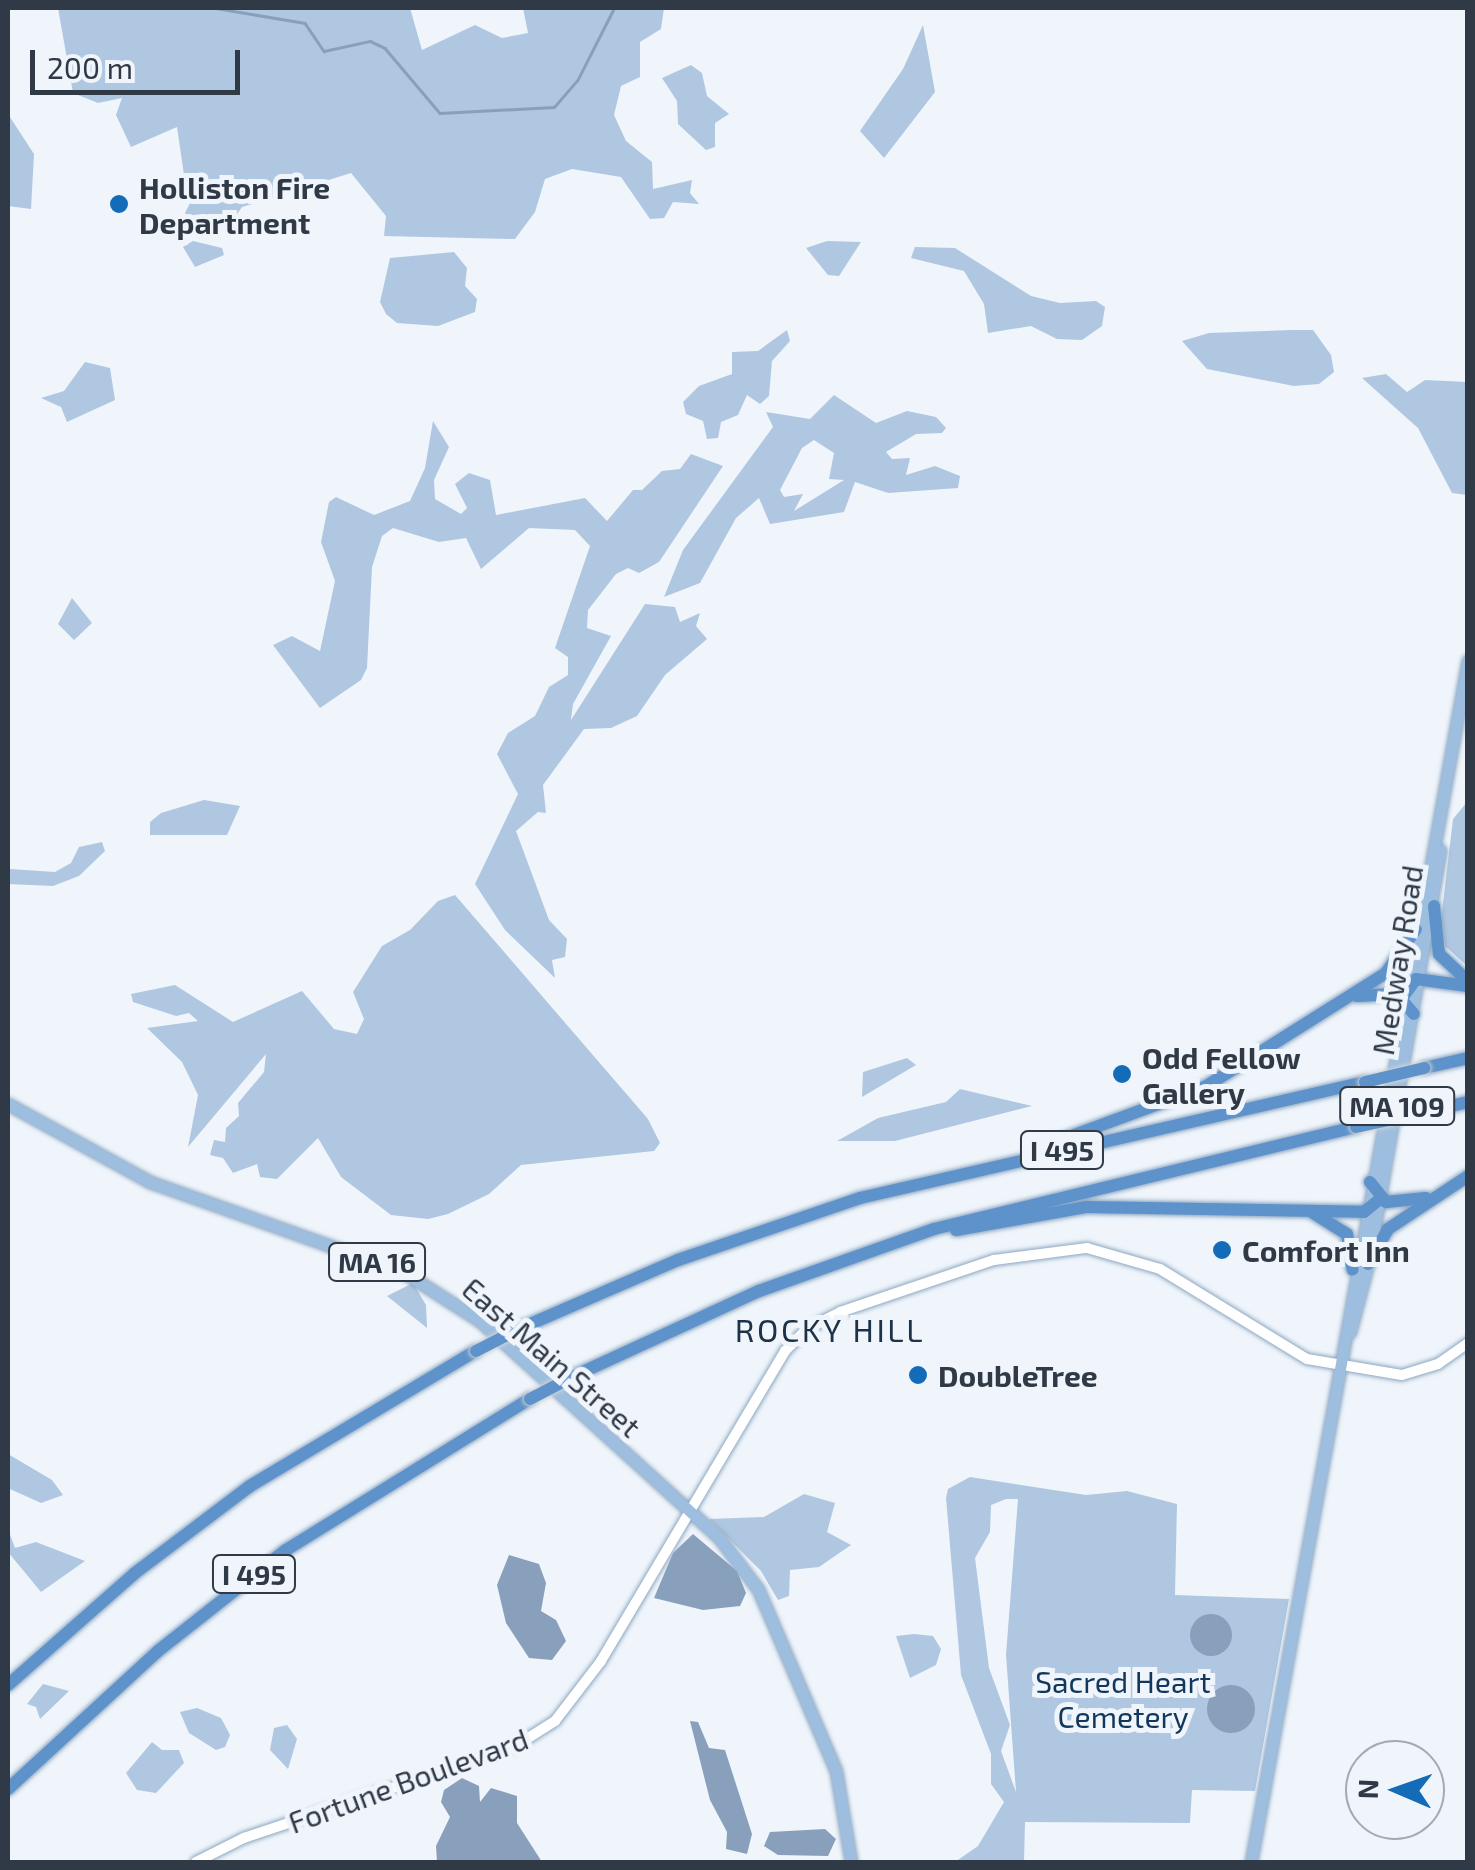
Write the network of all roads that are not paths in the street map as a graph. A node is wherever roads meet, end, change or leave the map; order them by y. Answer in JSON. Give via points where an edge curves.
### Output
{"nodes":[{"id":1,"x":1468,"y":660,"type":"edge"},
{"id":2,"x":1445,"y":796,"type":"junction"},
{"id":3,"x":1434,"y":906,"type":"junction"},
{"id":4,"x":1416,"y":929,"type":"junction"},
{"id":5,"x":1421,"y":978,"type":"junction"},
{"id":6,"x":1468,"y":983,"type":"edge"},
{"id":7,"x":1403,"y":997,"type":"junction"},
{"id":8,"x":1336,"y":1004,"type":"junction"},
{"id":9,"x":1414,"y":1014,"type":"junction"},
{"id":10,"x":1468,"y":1058,"type":"edge"},
{"id":11,"x":1468,"y":1102,"type":"edge"},
{"id":12,"x":8,"y":1104,"type":"edge"},
{"id":13,"x":959,"y":1173,"type":"junction"},
{"id":14,"x":1468,"y":1176,"type":"edge"},
{"id":15,"x":1370,"y":1182,"type":"junction"},
{"id":16,"x":1446,"y":1190,"type":"junction"},
{"id":17,"x":1380,"y":1199,"type":"junction"},
{"id":18,"x":1276,"y":1206,"type":"junction"},
{"id":19,"x":1364,"y":1212,"type":"junction"},
{"id":20,"x":886,"y":1245,"type":"junction"},
{"id":21,"x":1368,"y":1264,"type":"junction"},
{"id":22,"x":1353,"y":1270,"type":"junction"},
{"id":23,"x":1468,"y":1343,"type":"edge"},
{"id":24,"x":1339,"y":1366,"type":"junction"},
{"id":25,"x":689,"y":1512,"type":"junction"},
{"id":26,"x":8,"y":1685,"type":"edge"},
{"id":27,"x":8,"y":1789,"type":"edge"},
{"id":28,"x":196,"y":1862,"type":"edge"},
{"id":29,"x":851,"y":1862,"type":"edge"},
{"id":30,"x":1251,"y":1862,"type":"edge"}],
"edges":[{"from":1,"to":2,"type":"main road","name":"Medway Road","number":"MA 109"},
{"from":2,"to":3,"type":"main road","name":"Medway Road","number":"MA 109"},
{"from":2,"to":4,"type":"main road","name":"Medway Road","number":"MA 109"},
{"from":3,"to":5,"type":"main road","name":"Medway Road","number":"MA 109"},
{"from":3,"to":6,"type":"highway","via":[[1441,958]]},
{"from":4,"to":7,"type":"main road","name":"Medway Road","number":"MA 109"},
{"from":4,"to":8,"type":"highway","via":[[1395,965]]},
{"from":5,"to":6,"type":"highway"},
{"from":5,"to":7,"type":"highway"},
{"from":5,"to":9,"type":"main road","name":"Medway Road","number":"MA 109"},
{"from":7,"to":8,"type":"highway","via":[[1373,992]]},
{"from":7,"to":9,"type":"highway"},
{"from":7,"to":15,"type":"main road","name":"Medway Road","number":"MA 109"},
{"from":8,"to":13,"type":"highway","via":[[1184,1098]]},
{"from":9,"to":17,"type":"main road","name":"Medway Road","number":"MA 109"},
{"from":10,"to":13,"type":"highway","number":"I 495","bridge":true},
{"from":11,"to":20,"type":"highway","number":"I 495","bridge":true,"via":[[1056,1195]]},
{"from":12,"to":25,"type":"main road","name":"East Main Street","number":"MA 16","via":[[150,1182],[438,1290]]},
{"from":13,"to":26,"type":"highway","number":"I 495","bridge":true,"via":[[728,1241],[476,1352],[250,1486],[135,1573]]},
{"from":14,"to":16,"type":"highway"},
{"from":15,"to":17,"type":"highway"},
{"from":15,"to":19,"type":"main road","name":"Medway Road","number":"MA 109"},
{"from":16,"to":17,"type":"highway","via":[[1412,1202]]},
{"from":16,"to":21,"type":"highway","via":[[1388,1229]]},
{"from":17,"to":19,"type":"highway"},
{"from":17,"to":21,"type":"main road","name":"Medway Road","number":"MA 109"},
{"from":18,"to":19,"type":"highway"},
{"from":18,"to":20,"type":"highway","via":[[1087,1207]]},
{"from":18,"to":22,"type":"highway","via":[[1337,1224],[1351,1243]]},
{"from":19,"to":22,"type":"main road","name":"Medway Road","number":"MA 109"},
{"from":20,"to":27,"type":"highway","number":"I 495","bridge":true,"via":[[759,1291],[574,1376],[393,1478],[272,1560],[102,1699]]},
{"from":21,"to":24,"type":"main road","name":"Medway Road","number":"MA 109"},
{"from":22,"to":24,"type":"main road","name":"Medway Road","number":"MA 109"},
{"from":23,"to":24,"type":"main road","name":"Fortune Boulevard","via":[[1438,1364],[1402,1375]]},
{"from":24,"to":25,"type":"main road","name":"Fortune Boulevard","via":[[1293,1354],[1126,1254],[1069,1247],[1030,1252],[879,1297],[807,1329],[776,1366]]},
{"from":24,"to":30,"type":"main road","name":"Medway Road","number":"MA 109"},
{"from":25,"to":28,"type":"main road","name":"Fortune Boulevard","via":[[590,1678],[542,1731],[514,1747],[244,1838]]},
{"from":25,"to":29,"type":"main road","name":"East Main Street","number":"MA 16","via":[[742,1566],[781,1632],[836,1770]]}]}
